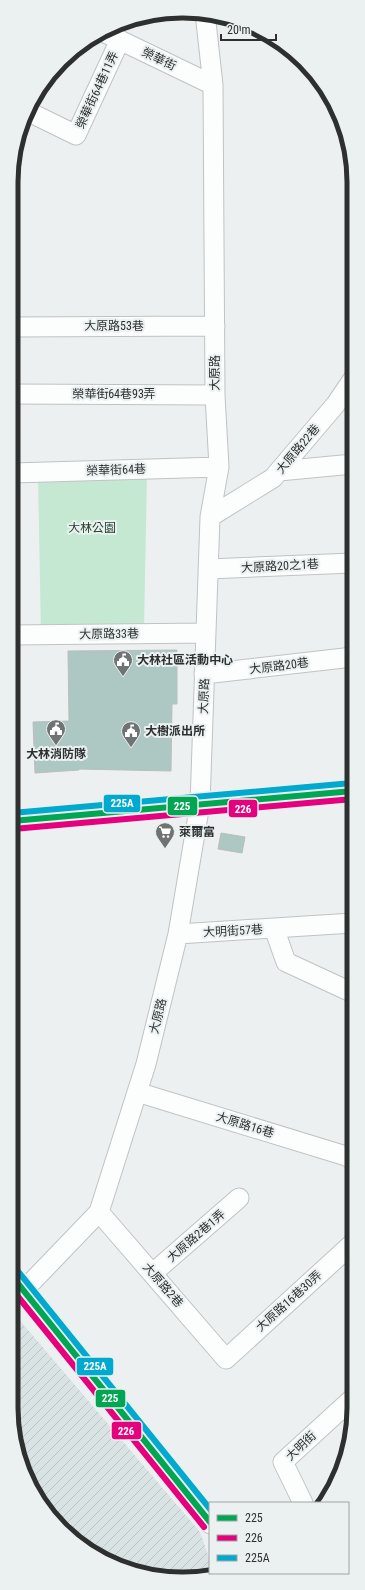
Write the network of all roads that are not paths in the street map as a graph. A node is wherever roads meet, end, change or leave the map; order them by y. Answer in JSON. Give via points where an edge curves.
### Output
{"nodes":[{"id":1,"x":206,"y":19,"type":"edge"},
{"id":2,"x":113,"y":37,"type":"edge"},
{"id":3,"x":214,"y":86,"type":"junction"},
{"id":4,"x":33,"y":114,"type":"edge"},
{"id":5,"x":215,"y":326,"type":"junction"},
{"id":6,"x":18,"y":327,"type":"edge"},
{"id":7,"x":347,"y":387,"type":"edge"},
{"id":8,"x":18,"y":394,"type":"edge"},
{"id":9,"x":215,"y":394,"type":"junction"},
{"id":10,"x":347,"y":464,"type":"edge"},
{"id":11,"x":219,"y":467,"type":"junction"},
{"id":12,"x":279,"y":471,"type":"junction"},
{"id":13,"x":18,"y":473,"type":"edge"},
{"id":14,"x":210,"y":517,"type":"junction"},
{"id":15,"x":347,"y":563,"type":"edge"},
{"id":16,"x":208,"y":569,"type":"junction"},
{"id":17,"x":206,"y":633,"type":"junction"},
{"id":18,"x":18,"y":635,"type":"edge"},
{"id":19,"x":347,"y":658,"type":"edge"},
{"id":20,"x":204,"y":674,"type":"junction"},
{"id":21,"x":347,"y":791,"type":"edge"},
{"id":22,"x":200,"y":804,"type":"junction"},
{"id":23,"x":18,"y":820,"type":"edge"},
{"id":24,"x":347,"y":923,"type":"edge"},
{"id":25,"x":274,"y":928,"type":"junction"},
{"id":26,"x":178,"y":934,"type":"junction"},
{"id":27,"x":347,"y":991,"type":"edge"},
{"id":28,"x":137,"y":1092,"type":"junction"},
{"id":29,"x":347,"y":1157,"type":"edge"},
{"id":30,"x":239,"y":1198,"type":"dead end"},
{"id":31,"x":99,"y":1212,"type":"junction"},
{"id":32,"x":347,"y":1248,"type":"edge"},
{"id":33,"x":153,"y":1273,"type":"junction"},
{"id":34,"x":18,"y":1282,"type":"edge"},
{"id":35,"x":226,"y":1359,"type":"joint"},
{"id":36,"x":347,"y":1403,"type":"edge"},
{"id":37,"x":303,"y":1502,"type":"edge"},
{"id":38,"x":209,"y":1521,"type":"edge"}],
"edges":[{"from":1,"to":3,"type":"street","name":"大原路"},
{"from":2,"to":3,"type":"street","name":"榮華街"},
{"from":2,"to":4,"type":"street","name":"榮華街64巷11弄","via":[[76,135]]},
{"from":3,"to":5,"type":"street","name":"大原路"},
{"from":5,"to":6,"type":"street","name":"大原路53巷"},
{"from":5,"to":9,"type":"street","name":"大原路"},
{"from":7,"to":12,"type":"street","name":"大原路22巷","via":[[336,404]]},
{"from":8,"to":9,"type":"street","name":"榮華街64巷93弄"},
{"from":9,"to":11,"type":"street","name":"大原路"},
{"from":10,"to":12,"type":"street"},
{"from":11,"to":13,"type":"street","name":"榮華街64巷"},
{"from":11,"to":14,"type":"street","name":"大原路"},
{"from":12,"to":14,"type":"street","name":"大原路22巷","via":[[273,478]]},
{"from":14,"to":16,"type":"street","name":"大原路"},
{"from":15,"to":16,"type":"street","name":"大原路20之1巷"},
{"from":16,"to":17,"type":"street","name":"大原路"},
{"from":17,"to":18,"type":"street","name":"大原路33巷"},
{"from":17,"to":20,"type":"street","name":"大原路"},
{"from":19,"to":20,"type":"street","name":"大原路20巷"},
{"from":20,"to":22,"type":"street","name":"大原路"},
{"from":21,"to":22,"type":"street"},
{"from":22,"to":23,"type":"street"},
{"from":22,"to":26,"type":"street","name":"大原路"},
{"from":24,"to":25,"type":"street"},
{"from":25,"to":26,"type":"street","name":"大明街57巷"},
{"from":25,"to":27,"type":"street","name":"大明街57巷","via":[[286,962]]},
{"from":26,"to":28,"type":"street","name":"大原路"},
{"from":28,"to":29,"type":"street","name":"大原路16巷"},
{"from":28,"to":31,"type":"street","name":"大原路"},
{"from":30,"to":33,"type":"street","name":"大原路2巷1弄"},
{"from":31,"to":33,"type":"street","name":"大原路2巷"},
{"from":31,"to":34,"type":"street","name":"大原路"},
{"from":32,"to":35,"type":"street","name":"大原路16巷30弄"},
{"from":33,"to":35,"type":"street","name":"大原路2巷"},
{"from":34,"to":38,"type":"main road"},
{"from":36,"to":37,"type":"street","name":"大明街","via":[[283,1462]]}]}
